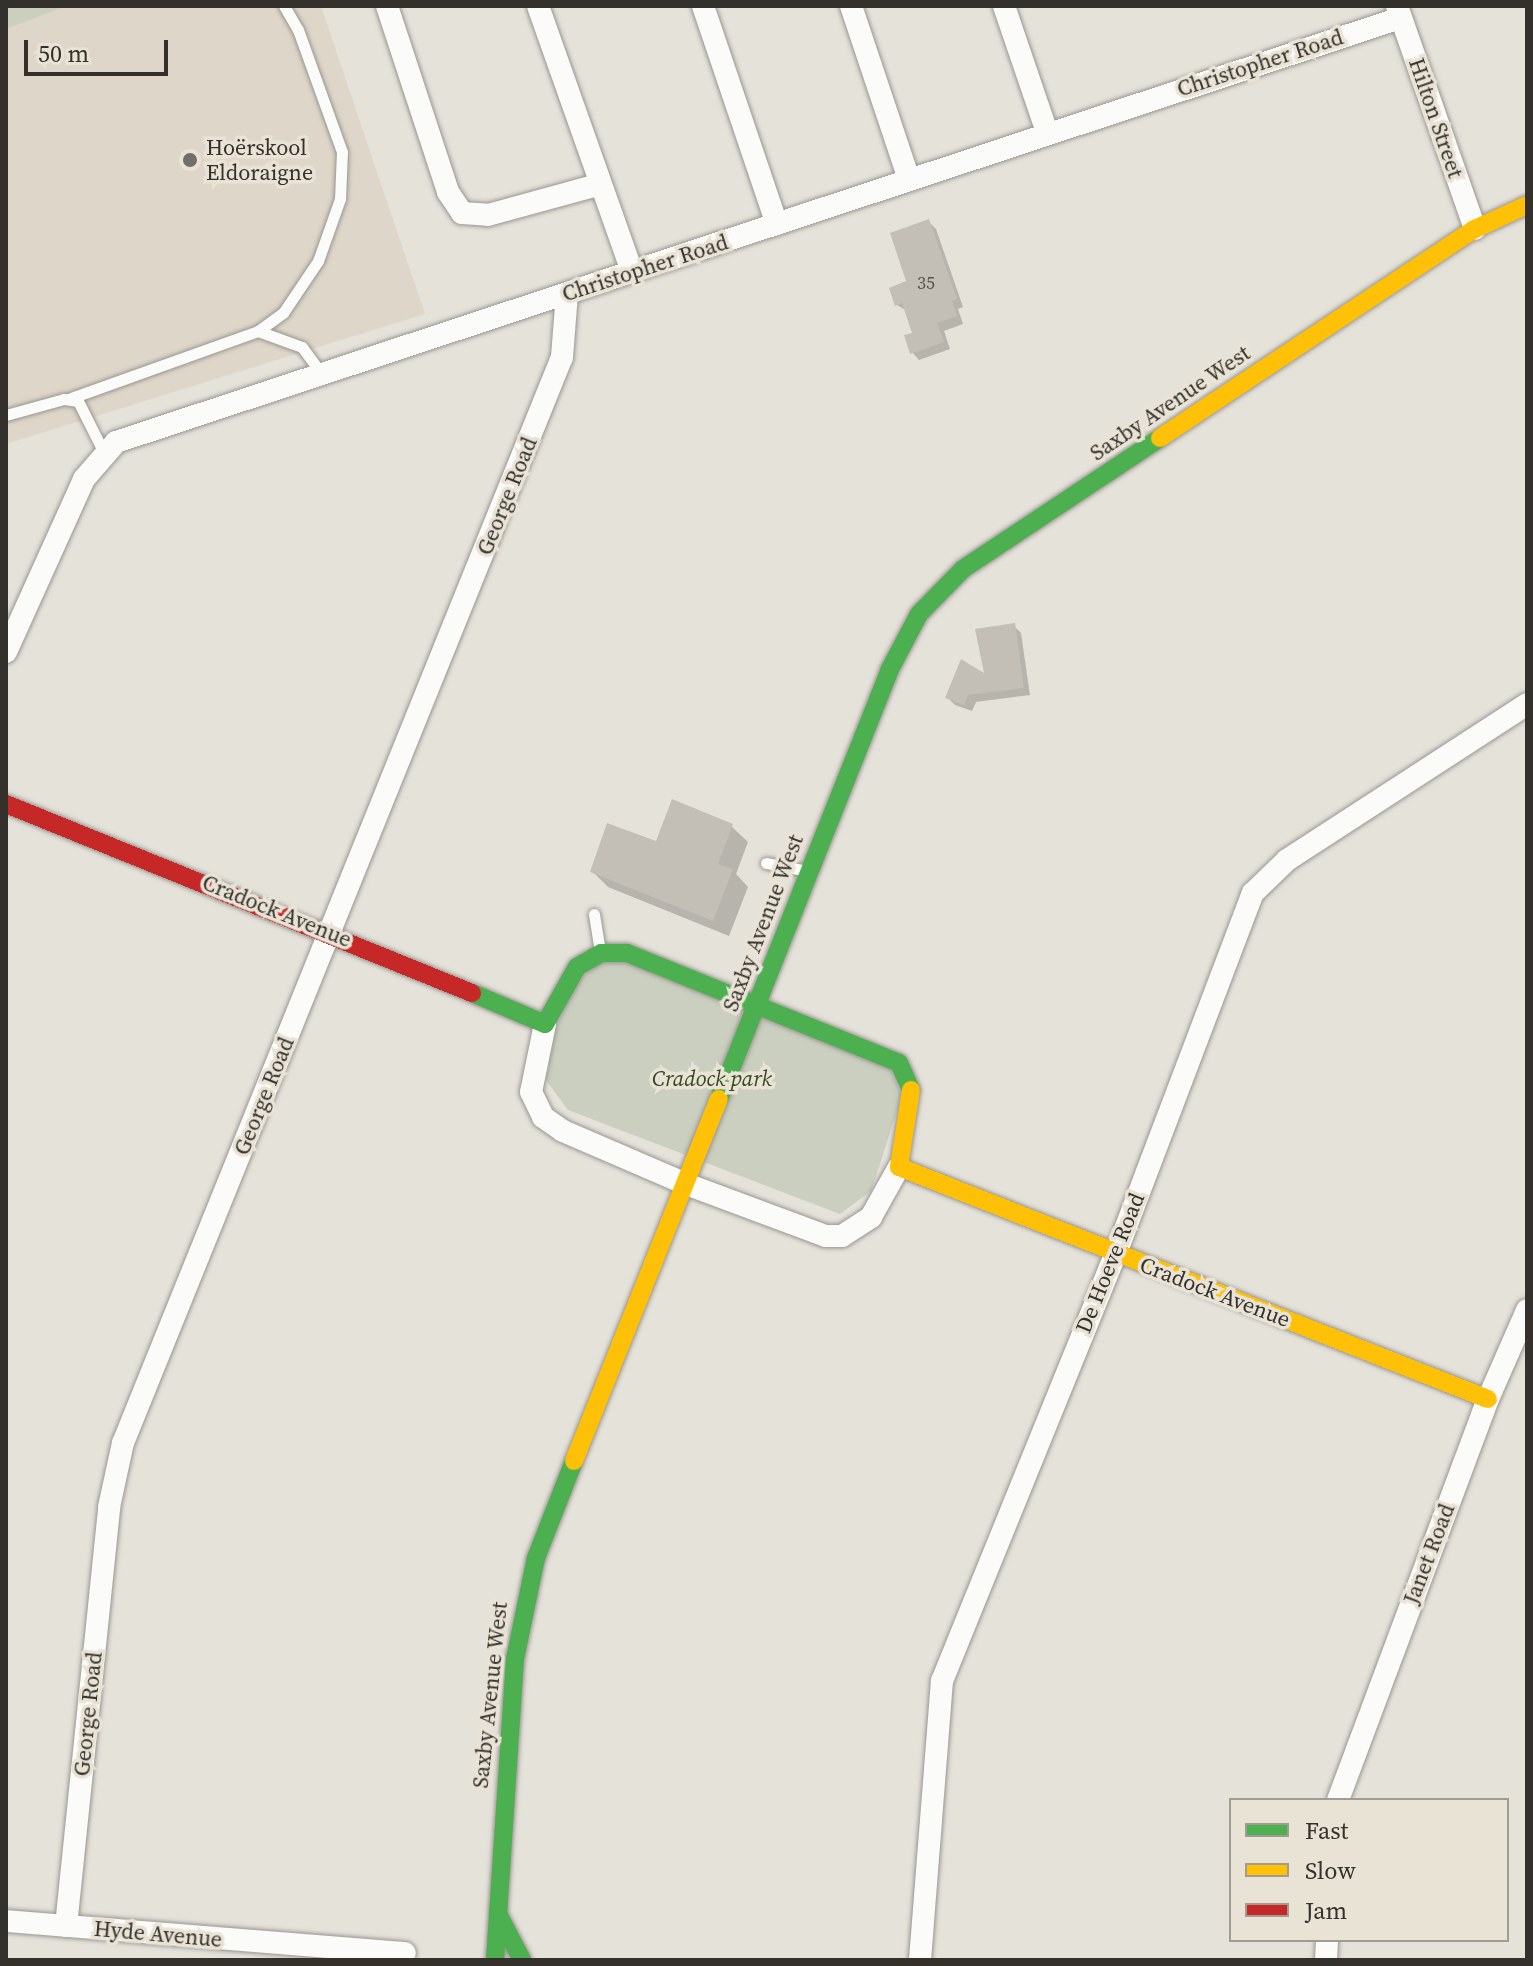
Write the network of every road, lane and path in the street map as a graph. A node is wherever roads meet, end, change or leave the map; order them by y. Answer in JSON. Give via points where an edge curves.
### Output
{"nodes":[{"id":1,"x":284,"y":6,"type":"edge"},
{"id":2,"x":387,"y":6,"type":"edge"},
{"id":3,"x":538,"y":6,"type":"edge"},
{"id":4,"x":703,"y":6,"type":"edge"},
{"id":5,"x":851,"y":6,"type":"edge"},
{"id":6,"x":1004,"y":6,"type":"edge"},
{"id":7,"x":1399,"y":12,"type":"edge"},
{"id":8,"x":1047,"y":132,"type":"junction"},
{"id":9,"x":909,"y":179,"type":"junction"},
{"id":10,"x":598,"y":185,"type":"junction"},
{"id":11,"x":1527,"y":205,"type":"edge"},
{"id":12,"x":777,"y":224,"type":"junction"},
{"id":13,"x":1475,"y":229,"type":"junction"},
{"id":14,"x":632,"y":272,"type":"junction"},
{"id":15,"x":567,"y":294,"type":"junction"},
{"id":16,"x":258,"y":331,"type":"junction"},
{"id":17,"x":320,"y":372,"type":"junction"},
{"id":18,"x":71,"y":398,"type":"junction"},
{"id":19,"x":6,"y":415,"type":"edge"},
{"id":20,"x":104,"y":453,"type":"junction"},
{"id":21,"x":6,"y":652,"type":"edge"},
{"id":22,"x":1527,"y":704,"type":"edge"},
{"id":23,"x":6,"y":804,"type":"edge"},
{"id":24,"x":766,"y":863,"type":"dead end"},
{"id":25,"x":808,"y":872,"type":"junction"},
{"id":26,"x":594,"y":914,"type":"dead end"},
{"id":27,"x":331,"y":932,"type":"junction"},
{"id":28,"x":601,"y":953,"type":"junction"},
{"id":29,"x":759,"y":1003,"type":"junction"},
{"id":30,"x":545,"y":1024,"type":"junction"},
{"id":31,"x":899,"y":1167,"type":"junction"},
{"id":32,"x":686,"y":1184,"type":"junction"},
{"id":33,"x":1116,"y":1253,"type":"junction"},
{"id":34,"x":1527,"y":1310,"type":"edge"},
{"id":35,"x":1488,"y":1399,"type":"junction"},
{"id":36,"x":1339,"y":1798,"type":"edge"},
{"id":37,"x":497,"y":1912,"type":"junction"},
{"id":38,"x":6,"y":1921,"type":"edge"},
{"id":39,"x":66,"y":1926,"type":"junction"},
{"id":40,"x":405,"y":1953,"type":"dead end"},
{"id":41,"x":495,"y":1960,"type":"edge"},
{"id":42,"x":522,"y":1960,"type":"edge"},
{"id":43,"x":920,"y":1960,"type":"edge"}],
"edges":[{"from":1,"to":16,"type":"lane","via":[[337,131],[340,199],[318,261],[283,313]]},
{"from":2,"to":10,"type":"street","via":[[448,192],[462,213],[488,215]]},
{"from":3,"to":10,"type":"street"},
{"from":4,"to":12,"type":"street"},
{"from":5,"to":9,"type":"street"},
{"from":6,"to":8,"type":"street"},
{"from":7,"to":8,"type":"street","name":"Christopher Road"},
{"from":7,"to":13,"type":"street","name":"Hilton Street"},
{"from":8,"to":9,"type":"street","name":"Christopher Road"},
{"from":9,"to":12,"type":"street","name":"Christopher Road"},
{"from":10,"to":14,"type":"street"},
{"from":11,"to":13,"type":"street","name":"Saxby Avenue West"},
{"from":12,"to":14,"type":"street","name":"Christopher Road"},
{"from":13,"to":25,"type":"street","name":"Saxby Avenue West","via":[[963,569],[935,593],[889,671]]},
{"from":14,"to":15,"type":"street","name":"Christopher Road"},
{"from":15,"to":17,"type":"street","name":"Christopher Road"},
{"from":15,"to":27,"type":"street","name":"George Road","via":[[562,357]]},
{"from":16,"to":17,"type":"lane","via":[[302,347]]},
{"from":16,"to":18,"type":"lane"},
{"from":17,"to":20,"type":"street","name":"Christopher Road","via":[[138,434]]},
{"from":18,"to":19,"type":"lane"},
{"from":18,"to":20,"type":"lane","via":[[86,409]]},
{"from":20,"to":21,"type":"street","name":"Christopher Road","via":[[84,479]]},
{"from":22,"to":33,"type":"street","name":"De Hoeve Road","via":[[1287,860],[1253,893]]},
{"from":23,"to":27,"type":"street","name":"Cradock Avenue"},
{"from":24,"to":25,"type":"lane"},
{"from":25,"to":29,"type":"street","name":"Saxby Avenue West"},
{"from":26,"to":28,"type":"lane"},
{"from":27,"to":30,"type":"street","name":"Cradock Avenue"},
{"from":27,"to":39,"type":"street","name":"George Road","via":[[114,1472]]},
{"from":28,"to":29,"type":"street","via":[[627,953]]},
{"from":28,"to":30,"type":"street","via":[[577,967]]},
{"from":29,"to":31,"type":"street","via":[[899,1063],[913,1093]]},
{"from":29,"to":32,"type":"street","name":"Saxby Avenue West"},
{"from":30,"to":32,"type":"street","via":[[531,1092],[543,1117],[563,1131]]},
{"from":31,"to":32,"type":"street","via":[[871,1217],[842,1236],[826,1236]]},
{"from":31,"to":33,"type":"street","name":"Cradock Avenue"},
{"from":32,"to":37,"type":"street","name":"Saxby Avenue West","via":[[528,1582],[515,1659]]},
{"from":33,"to":35,"type":"street","name":"Cradock Avenue"},
{"from":33,"to":43,"type":"street","name":"De Hoeve Road","via":[[942,1681]]},
{"from":34,"to":35,"type":"street","name":"Janet Road"},
{"from":35,"to":36,"type":"street","name":"Janet Road"},
{"from":37,"to":41,"type":"street","name":"Saxby Avenue West"},
{"from":37,"to":42,"type":"street"},
{"from":38,"to":39,"type":"street","name":"Hyde Avenue"},
{"from":39,"to":40,"type":"street","name":"Hyde Avenue"}]}
